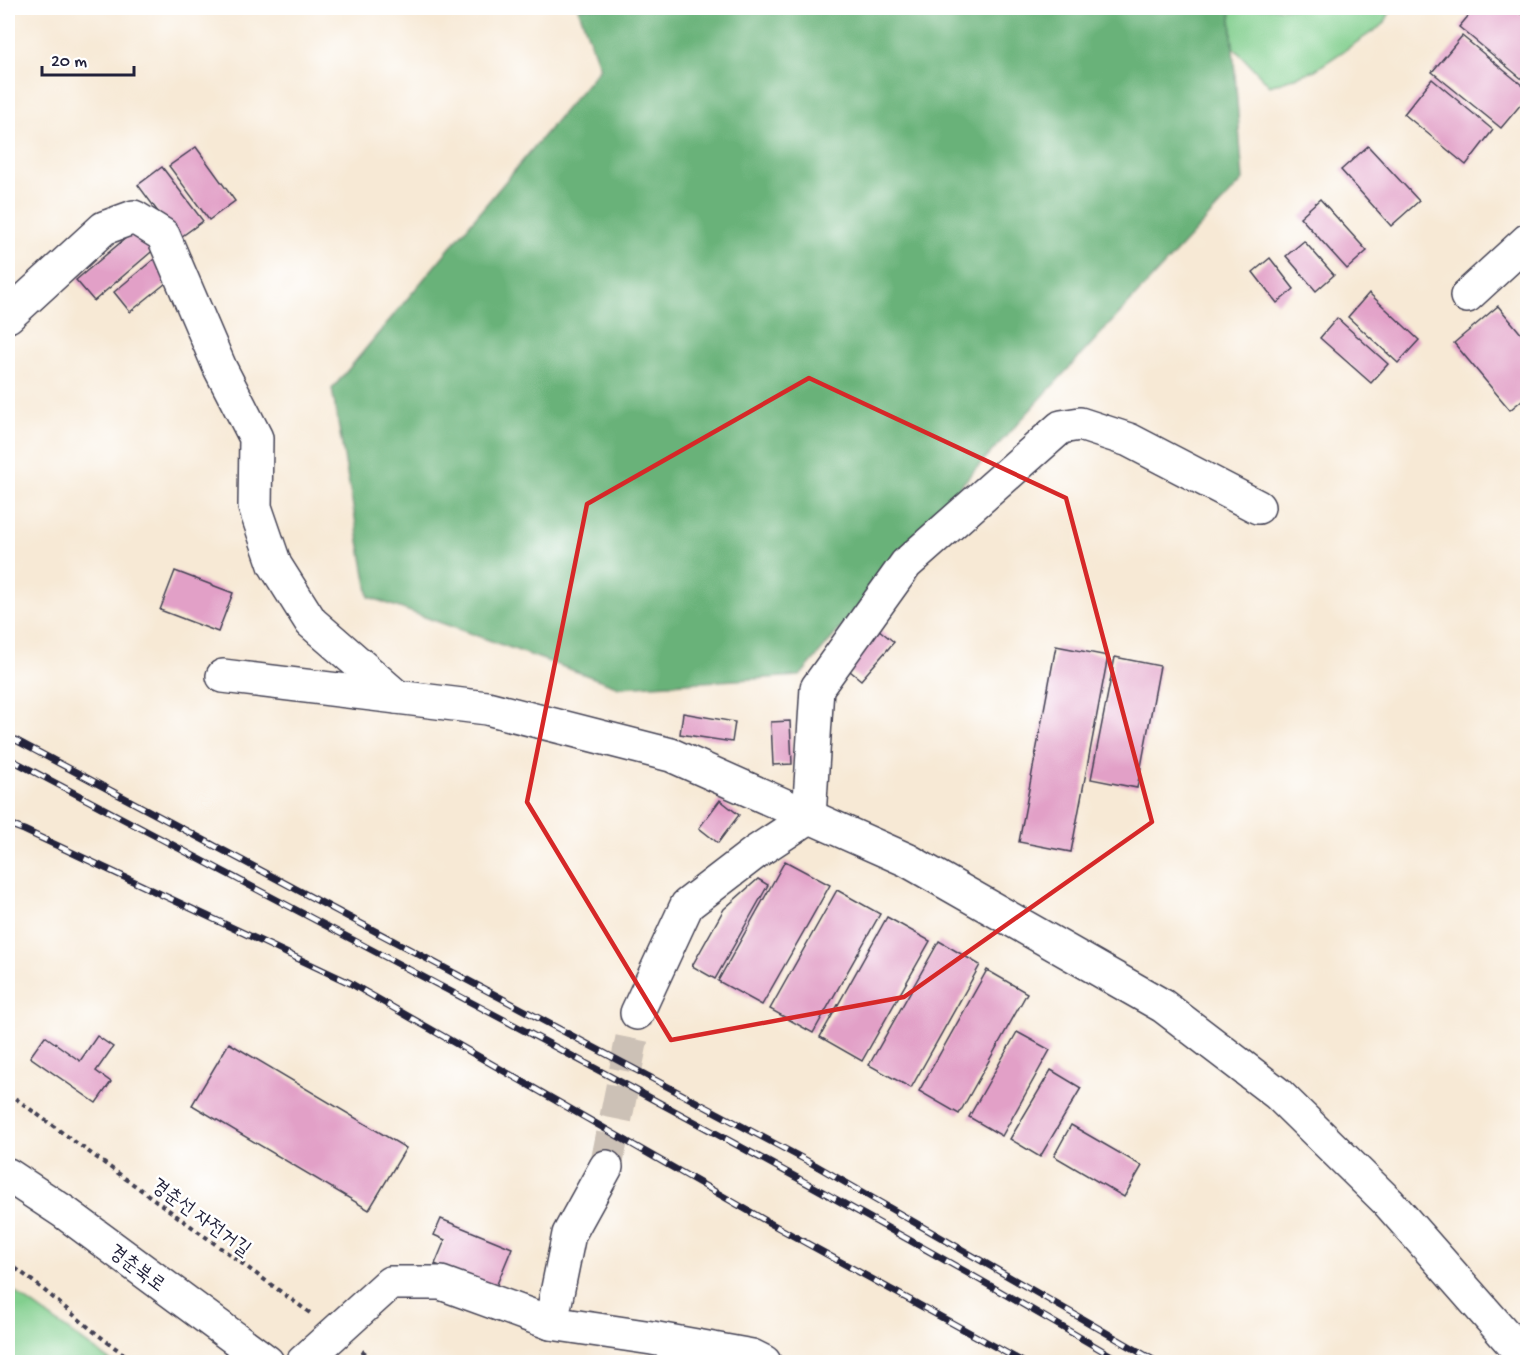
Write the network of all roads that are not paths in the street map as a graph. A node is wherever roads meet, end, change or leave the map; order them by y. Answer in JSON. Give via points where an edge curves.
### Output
{"nodes":[{"id":1,"x":1527,"y":240,"type":"edge"},
{"id":2,"x":1467,"y":296,"type":"dead end"},
{"id":3,"x":8,"y":316,"type":"edge"},
{"id":4,"x":1258,"y":507,"type":"dead end"},
{"id":5,"x":223,"y":676,"type":"dead end"},
{"id":6,"x":397,"y":697,"type":"junction"},
{"id":7,"x":809,"y":817,"type":"junction"},
{"id":8,"x":637,"y":1013,"type":"tunnel mouth"},
{"id":9,"x":606,"y":1167,"type":"tunnel mouth"},
{"id":10,"x":8,"y":1175,"type":"edge"},
{"id":11,"x":551,"y":1323,"type":"junction"},
{"id":12,"x":1527,"y":1361,"type":"edge"},
{"id":13,"x":267,"y":1362,"type":"edge"},
{"id":14,"x":303,"y":1362,"type":"edge"},
{"id":15,"x":764,"y":1362,"type":"edge"}],
"edges":[{"from":1,"to":2,"type":"street"},
{"from":3,"to":6,"type":"street","via":[[104,228],[134,217],[163,235],[220,368],[256,438],[255,507],[274,565],[311,622]]},
{"from":4,"to":7,"type":"street","via":[[1129,440],[1080,424],[1061,427],[906,564],[817,688]]},
{"from":5,"to":6,"type":"street"},
{"from":6,"to":7,"type":"street","via":[[487,708],[671,755]]},
{"from":7,"to":8,"type":"street","via":[[687,905]]},
{"from":7,"to":12,"type":"street","via":[[907,860],[1164,1006],[1286,1103],[1388,1202]]},
{"from":9,"to":11,"type":"street","via":[[569,1234]]},
{"from":10,"to":13,"type":"street","name":"경춘북로"},
{"from":11,"to":14,"type":"street","via":[[441,1283],[390,1283]]},
{"from":11,"to":15,"type":"street","via":[[752,1356]]}]}
